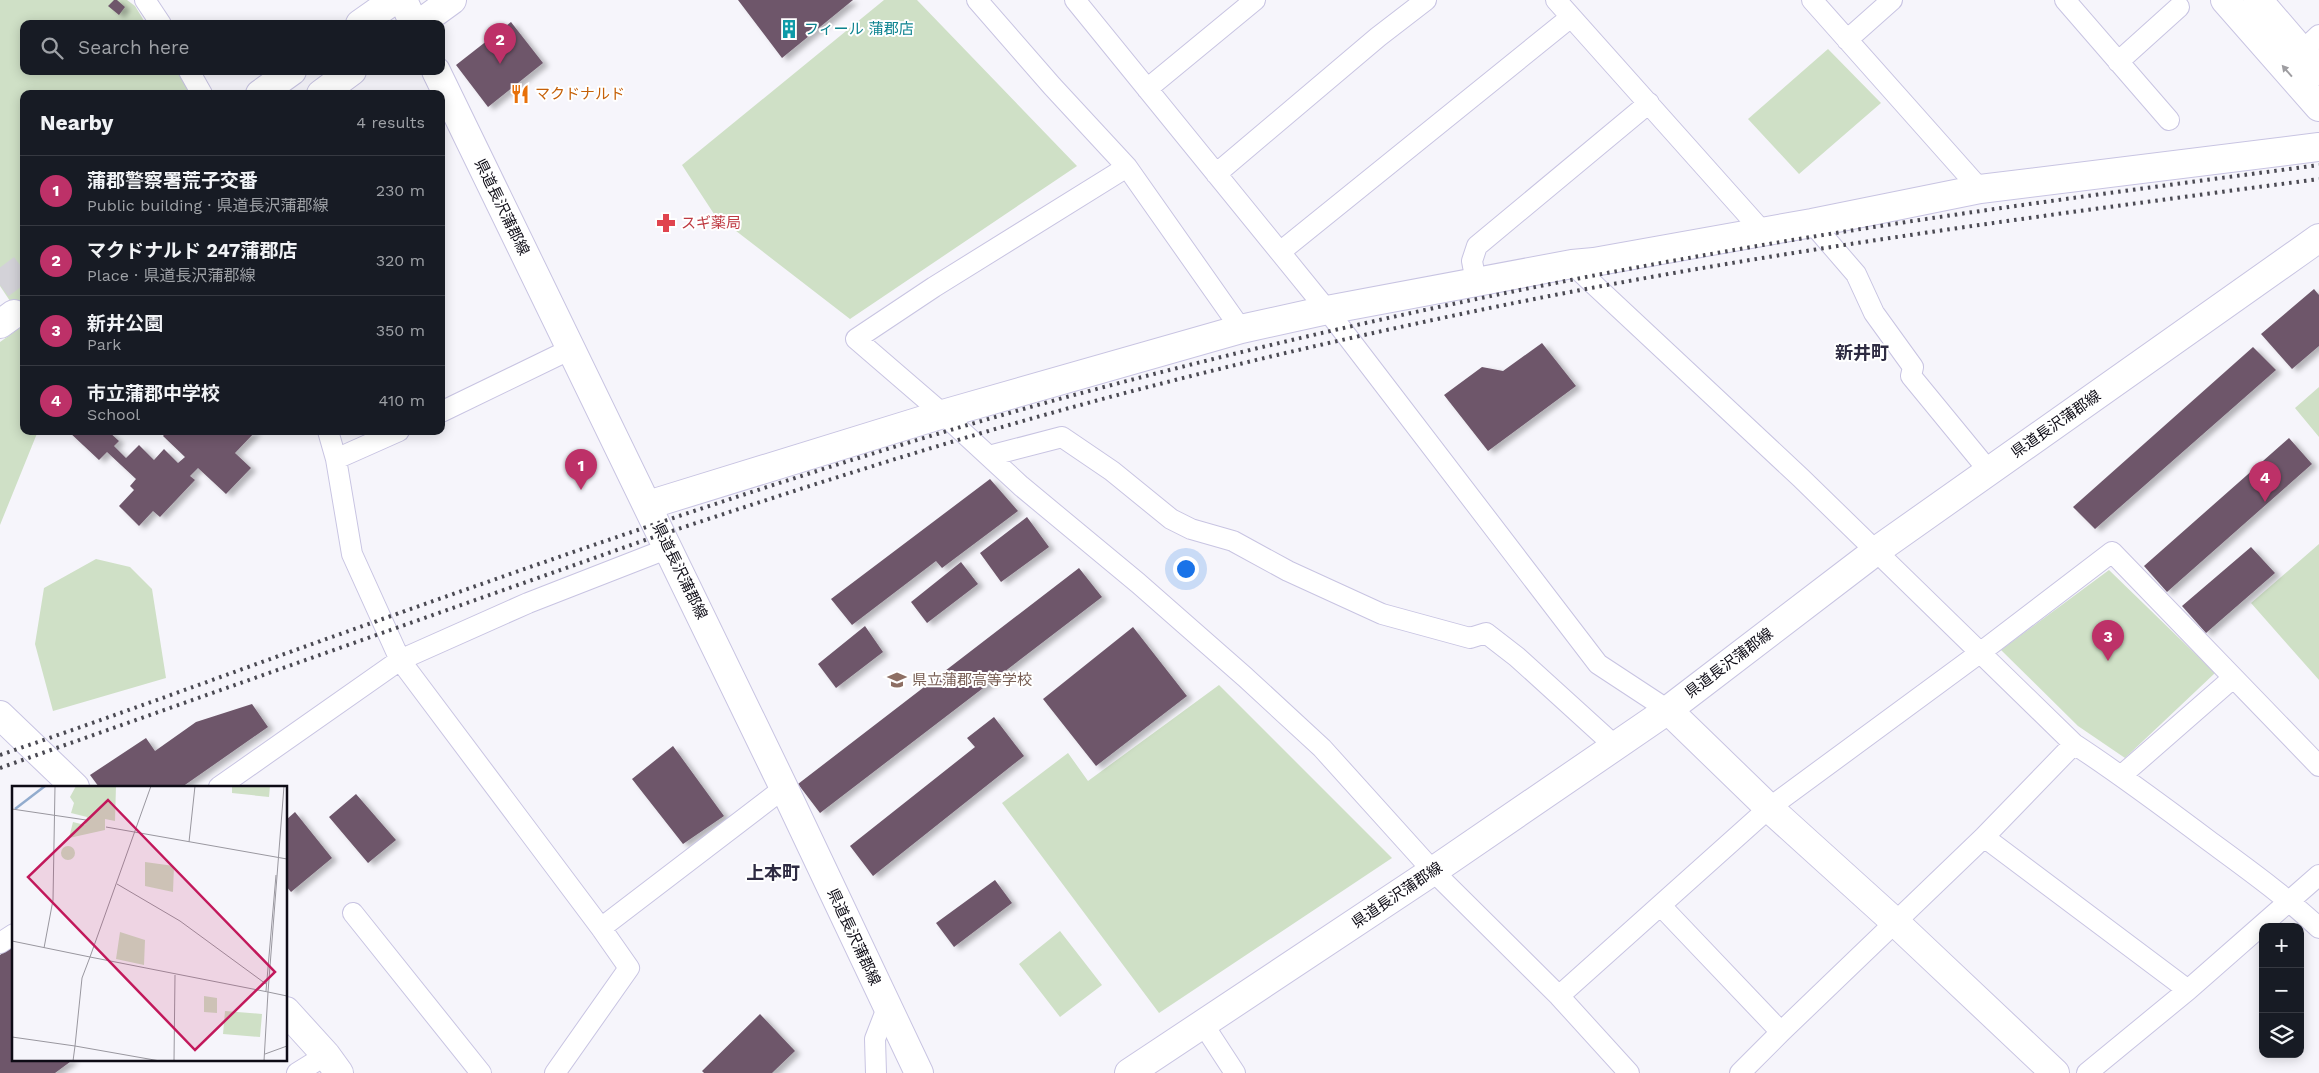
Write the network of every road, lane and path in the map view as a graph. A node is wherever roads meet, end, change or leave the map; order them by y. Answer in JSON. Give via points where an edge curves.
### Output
{"nodes":[{"id":1,"x":145,"y":0,"type":"edge"},
{"id":2,"x":394,"y":0,"type":"edge"},
{"id":3,"x":404,"y":0,"type":"edge"},
{"id":4,"x":452,"y":0,"type":"edge"},
{"id":5,"x":976,"y":0,"type":"edge"},
{"id":6,"x":1075,"y":0,"type":"edge"},
{"id":7,"x":1255,"y":0,"type":"edge"},
{"id":8,"x":1426,"y":0,"type":"edge"},
{"id":9,"x":1556,"y":0,"type":"edge"},
{"id":10,"x":1812,"y":0,"type":"edge"},
{"id":11,"x":1892,"y":0,"type":"edge"},
{"id":12,"x":2065,"y":0,"type":"edge"},
{"id":13,"x":2225,"y":0,"type":"edge"},
{"id":14,"x":2258,"y":0,"type":"edge"},
{"id":15,"x":2179,"y":7,"type":"dead end"},
{"id":16,"x":1570,"y":16,"type":"junction"},
{"id":17,"x":158,"y":20,"type":"edge"},
{"id":18,"x":366,"y":20,"type":"edge"},
{"id":19,"x":412,"y":20,"type":"edge"},
{"id":20,"x":424,"y":20,"type":"edge"},
{"id":21,"x":1847,"y":40,"type":"junction"},
{"id":22,"x":2313,"y":52,"type":"edge"},
{"id":23,"x":2118,"y":62,"type":"junction"},
{"id":24,"x":191,"y":75,"type":"edge"},
{"id":25,"x":286,"y":75,"type":"edge"},
{"id":26,"x":346,"y":75,"type":"edge"},
{"id":27,"x":438,"y":75,"type":"edge"},
{"id":28,"x":1147,"y":89,"type":"junction"},
{"id":29,"x":200,"y":90,"type":"edge"},
{"id":30,"x":266,"y":90,"type":"edge"},
{"id":31,"x":326,"y":90,"type":"edge"},
{"id":32,"x":1649,"y":103,"type":"junction"},
{"id":33,"x":2319,"y":108,"type":"edge"},
{"id":34,"x":2169,"y":120,"type":"dead end"},
{"id":35,"x":2319,"y":147,"type":"edge"},
{"id":36,"x":1127,"y":167,"type":"junction"},
{"id":37,"x":1216,"y":174,"type":"junction"},
{"id":38,"x":1980,"y":189,"type":"junction"},
{"id":39,"x":1812,"y":223,"type":"junction"},
{"id":40,"x":1763,"y":232,"type":"junction"},
{"id":41,"x":2319,"y":238,"type":"edge"},
{"id":42,"x":1280,"y":252,"type":"junction"},
{"id":43,"x":1572,"y":264,"type":"junction"},
{"id":44,"x":1476,"y":282,"type":"junction"},
{"id":45,"x":1327,"y":310,"type":"junction"},
{"id":46,"x":1241,"y":330,"type":"junction"},
{"id":47,"x":571,"y":349,"type":"junction"},
{"id":48,"x":445,"y":410,"type":"edge"},
{"id":49,"x":942,"y":414,"type":"junction"},
{"id":50,"x":329,"y":435,"type":"edge"},
{"id":51,"x":390,"y":435,"type":"edge"},
{"id":52,"x":989,"y":456,"type":"junction"},
{"id":53,"x":336,"y":459,"type":"junction"},
{"id":54,"x":1989,"y":471,"type":"junction"},
{"id":55,"x":648,"y":505,"type":"junction"},
{"id":56,"x":669,"y":548,"type":"junction"},
{"id":57,"x":1876,"y":551,"type":"junction"},
{"id":58,"x":1981,"y":652,"type":"junction"},
{"id":59,"x":400,"y":660,"type":"junction"},
{"id":60,"x":2233,"y":678,"type":"junction"},
{"id":61,"x":1668,"y":710,"type":"junction"},
{"id":62,"x":0,"y":715,"type":"edge"},
{"id":63,"x":2074,"y":744,"type":"junction"},
{"id":64,"x":1615,"y":746,"type":"junction"},
{"id":65,"x":2319,"y":766,"type":"edge"},
{"id":66,"x":2122,"y":775,"type":"junction"},
{"id":67,"x":74,"y":786,"type":"edge"},
{"id":68,"x":220,"y":786,"type":"edge"},
{"id":69,"x":784,"y":788,"type":"junction"},
{"id":70,"x":1769,"y":808,"type":"junction"},
{"id":71,"x":1984,"y":837,"type":"junction"},
{"id":72,"x":1433,"y":871,"type":"junction"},
{"id":73,"x":2319,"y":875,"type":"edge"},
{"id":74,"x":2291,"y":901,"type":"junction"},
{"id":75,"x":1661,"y":906,"type":"junction"},
{"id":76,"x":353,"y":912,"type":"dead end"},
{"id":77,"x":1895,"y":922,"type":"junction"},
{"id":78,"x":601,"y":928,"type":"junction"},
{"id":79,"x":2319,"y":928,"type":"edge"},
{"id":80,"x":12,"y":935,"type":"edge"},
{"id":81,"x":0,"y":943,"type":"edge"},
{"id":82,"x":2188,"y":990,"type":"junction"},
{"id":83,"x":1559,"y":996,"type":"junction"},
{"id":84,"x":887,"y":1008,"type":"junction"},
{"id":85,"x":288,"y":1013,"type":"edge"},
{"id":86,"x":1203,"y":1024,"type":"junction"},
{"id":87,"x":1780,"y":1032,"type":"junction"},
{"id":88,"x":333,"y":1064,"type":"edge"},
{"id":89,"x":557,"y":1072,"type":"edge"},
{"id":90,"x":297,"y":1073,"type":"edge"},
{"id":91,"x":481,"y":1073,"type":"edge"},
{"id":92,"x":876,"y":1073,"type":"edge"},
{"id":93,"x":919,"y":1073,"type":"edge"},
{"id":94,"x":1129,"y":1073,"type":"edge"},
{"id":95,"x":1235,"y":1073,"type":"edge"},
{"id":96,"x":1629,"y":1073,"type":"edge"},
{"id":97,"x":1740,"y":1073,"type":"edge"},
{"id":98,"x":2055,"y":1073,"type":"edge"},
{"id":99,"x":2087,"y":1073,"type":"edge"}],
"edges":[{"from":1,"to":17,"type":"street"},
{"from":2,"to":18,"type":"main road"},
{"from":3,"to":19,"type":"main road"},
{"from":4,"to":20,"type":"main road"},
{"from":5,"to":36,"type":"street"},
{"from":6,"to":28,"type":"street"},
{"from":7,"to":28,"type":"street"},
{"from":8,"to":37,"type":"street"},
{"from":9,"to":16,"type":"street"},
{"from":10,"to":21,"type":"street"},
{"from":11,"to":21,"type":"street"},
{"from":12,"to":23,"type":"street"},
{"from":33,"to":13,"type":"main road","one_way":true},
{"from":14,"to":22,"type":"main road"},
{"from":15,"to":23,"type":"street"},
{"from":16,"to":32,"type":"street"},
{"from":16,"to":42,"type":"street"},
{"from":21,"to":38,"type":"street"},
{"from":23,"to":34,"type":"street"},
{"from":24,"to":29,"type":"street"},
{"from":25,"to":30,"type":"main road"},
{"from":26,"to":31,"type":"main road"},
{"from":27,"to":47,"type":"main road","name":"県道長沢蒲郡線"},
{"from":28,"to":37,"type":"street"},
{"from":32,"to":40,"type":"street"},
{"from":32,"to":44,"type":"street","via":[[1477,246],[1472,262]]},
{"from":35,"to":38,"type":"main road"},
{"from":36,"to":46,"type":"street"},
{"from":36,"to":49,"type":"street","via":[[856,339]]},
{"from":37,"to":42,"type":"street"},
{"from":38,"to":39,"type":"main road"},
{"from":39,"to":40,"type":"main road"},
{"from":39,"to":54,"type":"street","via":[[1856,274],[1874,313],[1913,367],[1911,376]]},
{"from":40,"to":43,"type":"main road"},
{"from":41,"to":54,"type":"main road","name":"県道長沢蒲郡線"},
{"from":42,"to":45,"type":"street"},
{"from":43,"to":44,"type":"main road"},
{"from":43,"to":57,"type":"street"},
{"from":44,"to":45,"type":"main road"},
{"from":45,"to":46,"type":"main road"},
{"from":45,"to":61,"type":"street","via":[[1598,664]]},
{"from":46,"to":49,"type":"main road"},
{"from":47,"to":48,"type":"street"},
{"from":47,"to":55,"type":"main road","name":"県道長沢蒲郡線"},
{"from":49,"to":52,"type":"street"},
{"from":49,"to":55,"type":"main road"},
{"from":50,"to":53,"type":"street"},
{"from":51,"to":53,"type":"street"},
{"from":52,"to":64,"type":"street","via":[[1062,437],[1112,471],[1171,519],[1191,529],[1233,541],[1288,571],[1382,614],[1470,638],[1486,633],[1517,656]]},
{"from":52,"to":72,"type":"street","via":[[1138,583],[1315,742]]},
{"from":53,"to":59,"type":"street","via":[[352,554]]},
{"from":54,"to":57,"type":"main road","name":"県道長沢蒲郡線"},
{"from":55,"to":56,"type":"main road","name":"県道長沢蒲郡線"},
{"from":56,"to":59,"type":"street","via":[[528,603]]},
{"from":56,"to":69,"type":"main road","name":"県道長沢蒲郡線"},
{"from":57,"to":58,"type":"street"},
{"from":57,"to":61,"type":"main road","name":"県道長沢蒲郡線"},
{"from":58,"to":60,"type":"street","via":[[2112,552]]},
{"from":58,"to":63,"type":"street"},
{"from":58,"to":70,"type":"street"},
{"from":59,"to":68,"type":"street"},
{"from":59,"to":78,"type":"street"},
{"from":60,"to":65,"type":"street"},
{"from":60,"to":66,"type":"street"},
{"from":61,"to":64,"type":"main road","name":"県道長沢蒲郡線"},
{"from":61,"to":70,"type":"main road"},
{"from":62,"to":67,"type":"main road"},
{"from":63,"to":66,"type":"street"},
{"from":63,"to":71,"type":"street"},
{"from":64,"to":72,"type":"main road","name":"県道長沢蒲郡線"},
{"from":66,"to":74,"type":"street"},
{"from":69,"to":78,"type":"street"},
{"from":69,"to":84,"type":"main road","name":"県道長沢蒲郡線"},
{"from":70,"to":75,"type":"street"},
{"from":70,"to":77,"type":"main road"},
{"from":71,"to":77,"type":"street"},
{"from":71,"to":82,"type":"street"},
{"from":72,"to":83,"type":"street"},
{"from":72,"to":86,"type":"main road","name":"県道長沢蒲郡線"},
{"from":73,"to":74,"type":"street"},
{"from":74,"to":79,"type":"street"},
{"from":74,"to":82,"type":"street"},
{"from":75,"to":83,"type":"street"},
{"from":75,"to":87,"type":"street"},
{"from":76,"to":91,"type":"street"},
{"from":77,"to":87,"type":"street"},
{"from":77,"to":98,"type":"main road"},
{"from":78,"to":89,"type":"street","via":[[629,968]]},
{"from":80,"to":81,"type":"street"},
{"from":82,"to":99,"type":"street"},
{"from":83,"to":96,"type":"street"},
{"from":84,"to":92,"type":"street","via":[[875,1040]]},
{"from":84,"to":93,"type":"main road","name":"県道長沢蒲郡線"},
{"from":85,"to":88,"type":"main road"},
{"from":86,"to":94,"type":"main road","name":"県道長沢蒲郡線"},
{"from":86,"to":95,"type":"street"},
{"from":87,"to":97,"type":"street"},
{"from":88,"to":90,"type":"street"}]}
